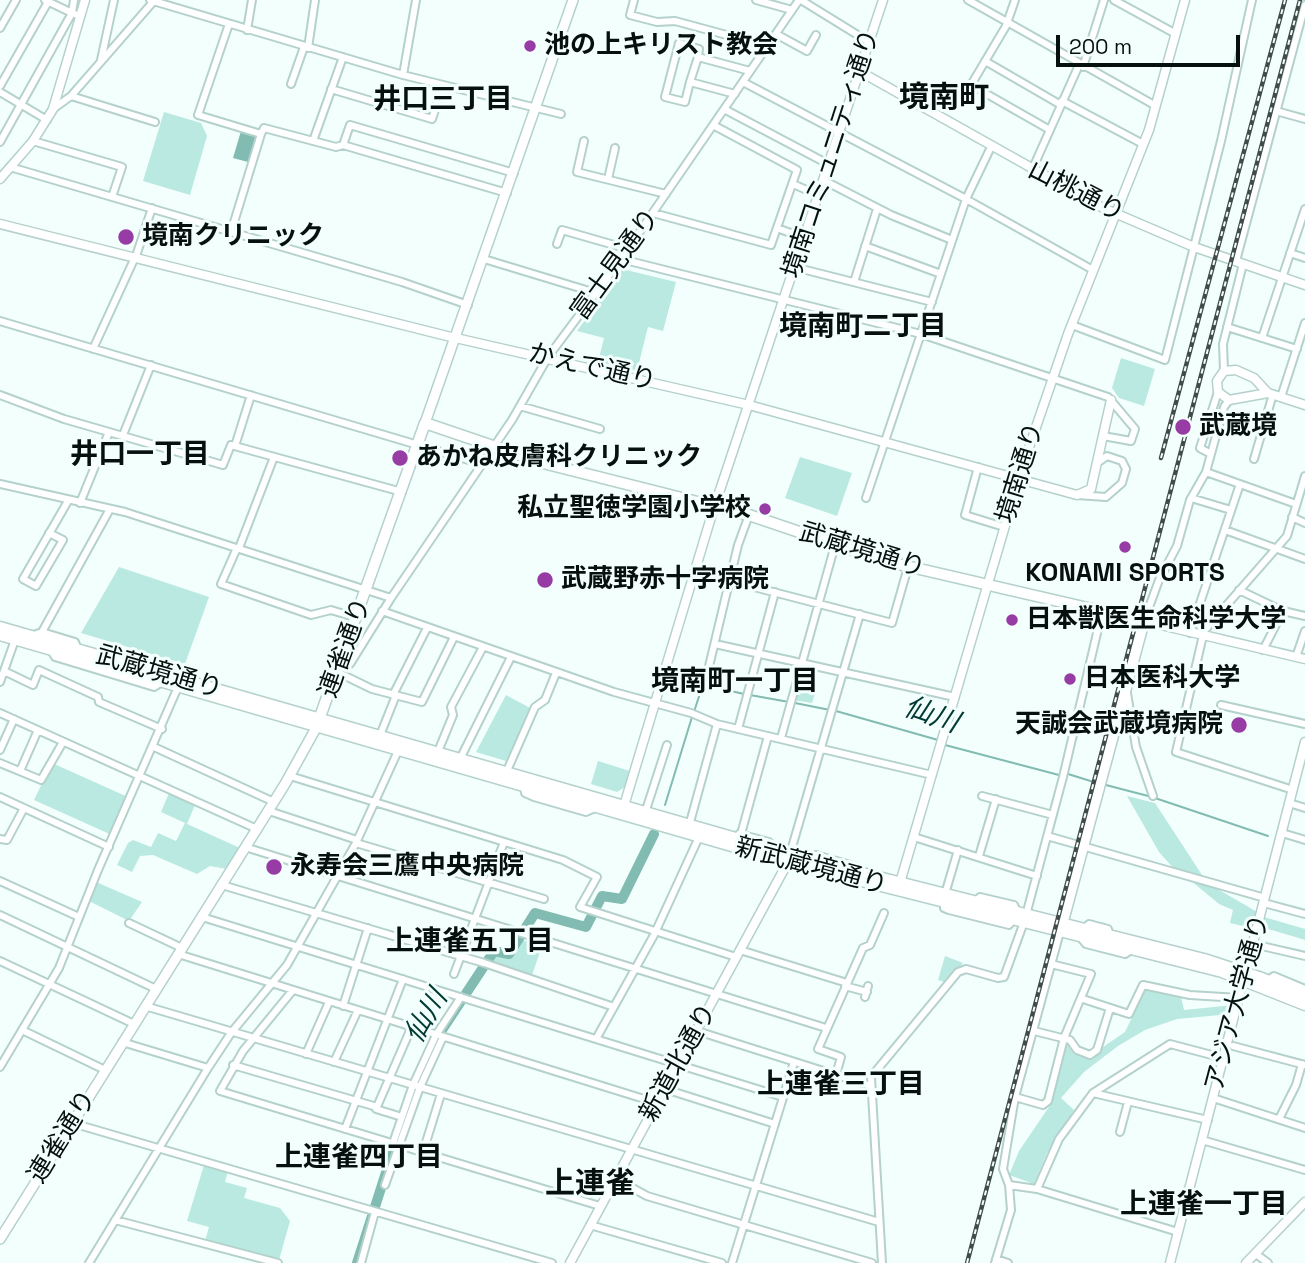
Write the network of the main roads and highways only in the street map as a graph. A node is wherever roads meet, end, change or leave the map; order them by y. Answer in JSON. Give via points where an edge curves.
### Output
{"nodes":[{"id":1,"x":573,"y":0,"type":"edge"},
{"id":2,"x":425,"y":423,"type":"junction"},
{"id":3,"x":0,"y":626,"type":"edge"},
{"id":4,"x":0,"y":635,"type":"edge"},
{"id":5,"x":16,"y":636,"type":"junction"},
{"id":6,"x":317,"y":724,"type":"junction"},
{"id":7,"x":524,"y":783,"type":"junction"},
{"id":8,"x":623,"y":811,"type":"junction"},
{"id":9,"x":789,"y":858,"type":"junction"},
{"id":10,"x":898,"y":887,"type":"junction"},
{"id":11,"x":945,"y":898,"type":"junction"},
{"id":12,"x":1020,"y":917,"type":"junction"},
{"id":13,"x":1061,"y":928,"type":"junction"},
{"id":14,"x":1081,"y":933,"type":"junction"},
{"id":15,"x":1245,"y":976,"type":"junction"},
{"id":16,"x":1305,"y":996,"type":"edge"},
{"id":17,"x":1305,"y":1005,"type":"edge"},
{"id":18,"x":0,"y":1239,"type":"edge"}],
"edges":[{"from":1,"to":2,"type":"main road","name":"連雀通り"},
{"from":2,"to":6,"type":"main road","name":"連雀通り"},
{"from":2,"to":13,"type":"main road","name":"武蔵境通り","via":[[558,467],[749,515],[908,567],[1144,621]]},
{"from":3,"to":5,"type":"main road","name":"武蔵境通り"},
{"from":4,"to":5,"type":"main road","name":"武蔵境通り"},
{"from":5,"to":6,"type":"main road","name":"武蔵境通り","via":[[51,650]]},
{"from":5,"to":6,"type":"main road","name":"武蔵境通り","via":[[31,636]]},
{"from":6,"to":7,"type":"main road","name":"新武蔵境通り","via":[[398,751]]},
{"from":6,"to":7,"type":"main road","name":"新武蔵境通り","via":[[379,737]]},
{"from":6,"to":18,"type":"main road","name":"連雀通り","via":[[269,811]]},
{"from":7,"to":8,"type":"main road","name":"新武蔵境通り"},
{"from":8,"to":9,"type":"main road","name":"新武蔵境通り","via":[[699,837]]},
{"from":8,"to":9,"type":"main road","name":"新武蔵境通り","via":[[773,849]]},
{"from":9,"to":10,"type":"main road","name":"新武蔵境通り"},
{"from":9,"to":10,"type":"main road","name":"新武蔵境通り","via":[[868,875]]},
{"from":10,"to":11,"type":"main road","name":"新武蔵境通り"},
{"from":11,"to":12,"type":"main road","name":"新武蔵境通り"},
{"from":11,"to":12,"type":"main road","name":"新武蔵境通り"},
{"from":12,"to":13,"type":"main road","name":"新武蔵境通り"},
{"from":13,"to":14,"type":"main road","name":"新武蔵境通り"},
{"from":14,"to":15,"type":"main road","name":"新武蔵境通り","via":[[1131,950]]},
{"from":14,"to":15,"type":"main road","name":"新武蔵境通り","via":[[1110,936]]},
{"from":15,"to":16,"type":"main road","name":"新武蔵境通り"},
{"from":15,"to":17,"type":"main road","name":"新武蔵境通り"}]}
